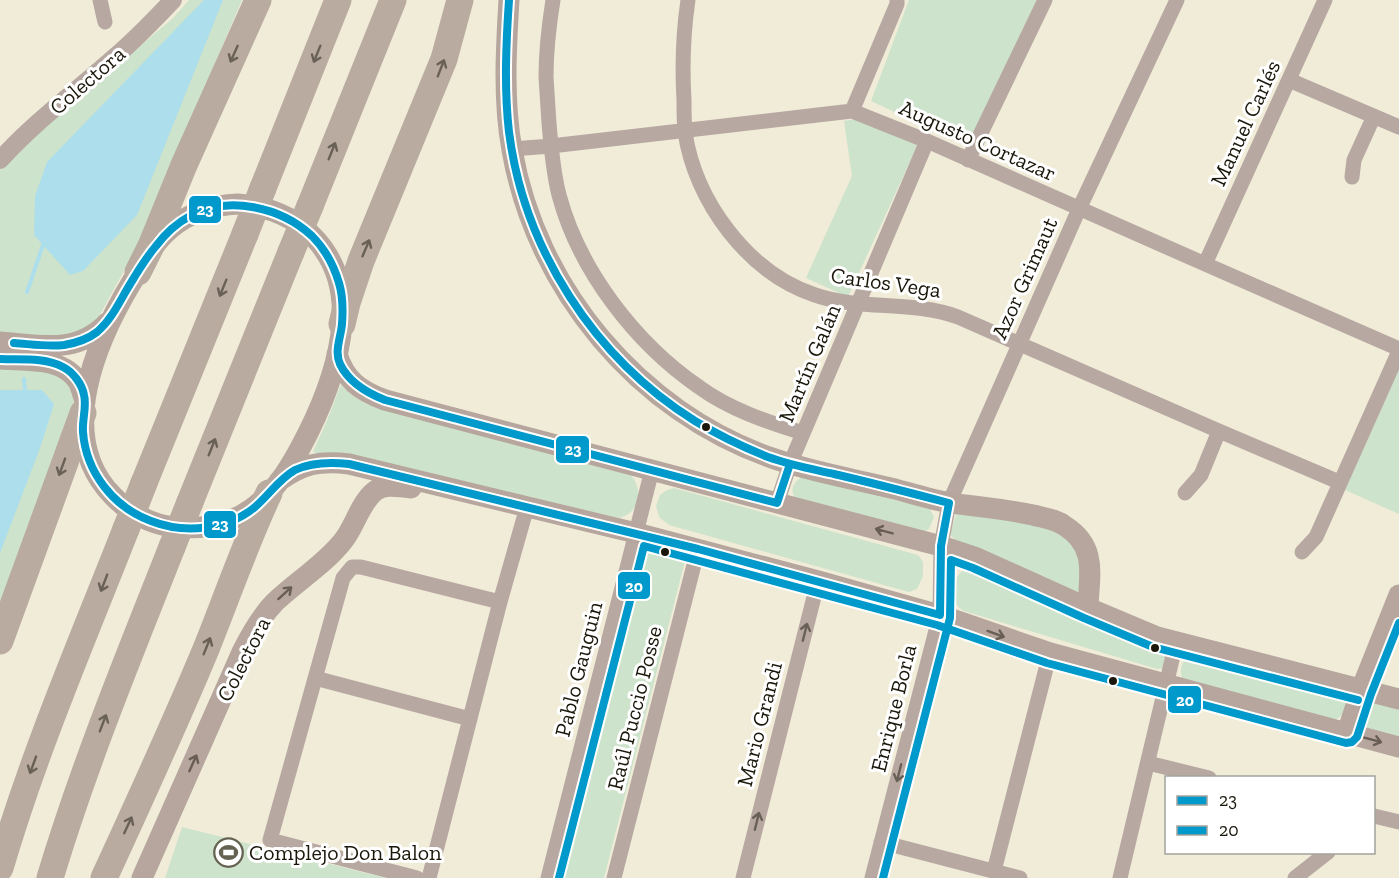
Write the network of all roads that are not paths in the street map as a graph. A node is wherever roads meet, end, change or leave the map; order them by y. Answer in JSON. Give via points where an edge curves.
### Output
{"nodes":[{"id":1,"x":100,"y":0,"type":"edge"},
{"id":2,"x":173,"y":0,"type":"edge"},
{"id":3,"x":258,"y":0,"type":"edge"},
{"id":4,"x":338,"y":0,"type":"edge"},
{"id":5,"x":393,"y":0,"type":"edge"},
{"id":6,"x":460,"y":0,"type":"edge"},
{"id":7,"x":509,"y":0,"type":"edge"},
{"id":8,"x":553,"y":0,"type":"edge"},
{"id":9,"x":688,"y":0,"type":"edge"},
{"id":10,"x":897,"y":0,"type":"edge"},
{"id":11,"x":1045,"y":0,"type":"edge"},
{"id":12,"x":1324,"y":0,"type":"edge"},
{"id":13,"x":1173,"y":2,"type":"edge"},
{"id":14,"x":105,"y":22,"type":"dead end"},
{"id":15,"x":1289,"y":80,"type":"junction"},
{"id":16,"x":852,"y":111,"type":"junction"},
{"id":17,"x":1374,"y":116,"type":"junction"},
{"id":18,"x":1399,"y":127,"type":"edge"},
{"id":19,"x":685,"y":131,"type":"junction"},
{"id":20,"x":927,"y":141,"type":"junction"},
{"id":21,"x":551,"y":146,"type":"junction"},
{"id":22,"x":512,"y":149,"type":"junction"},
{"id":23,"x":0,"y":160,"type":"edge"},
{"id":24,"x":968,"y":160,"type":"junction"},
{"id":25,"x":1352,"y":177,"type":"dead end"},
{"id":26,"x":1078,"y":209,"type":"junction"},
{"id":27,"x":1205,"y":264,"type":"junction"},
{"id":28,"x":138,"y":272,"type":"junction"},
{"id":29,"x":858,"y":304,"type":"junction"},
{"id":30,"x":112,"y":317,"type":"junction"},
{"id":31,"x":342,"y":324,"type":"junction"},
{"id":32,"x":0,"y":342,"type":"edge"},
{"id":33,"x":1020,"y":343,"type":"junction"},
{"id":34,"x":1399,"y":350,"type":"edge"},
{"id":35,"x":337,"y":354,"type":"junction"},
{"id":36,"x":0,"y":359,"type":"edge"},
{"id":37,"x":84,"y":407,"type":"junction"},
{"id":38,"x":1219,"y":431,"type":"junction"},
{"id":39,"x":803,"y":433,"type":"junction"},
{"id":40,"x":790,"y":464,"type":"junction"},
{"id":41,"x":652,"y":470,"type":"junction"},
{"id":42,"x":1340,"y":482,"type":"junction"},
{"id":43,"x":274,"y":487,"type":"junction"},
{"id":44,"x":471,"y":493,"type":"junction"},
{"id":45,"x":1185,"y":493,"type":"dead end"},
{"id":46,"x":777,"y":503,"type":"junction"},
{"id":47,"x":949,"y":503,"type":"junction"},
{"id":48,"x":526,"y":507,"type":"junction"},
{"id":49,"x":636,"y":533,"type":"junction"},
{"id":50,"x":941,"y":546,"type":"junction"},
{"id":51,"x":698,"y":549,"type":"junction"},
{"id":52,"x":1302,"y":552,"type":"dead end"},
{"id":53,"x":818,"y":581,"type":"junction"},
{"id":54,"x":1399,"y":595,"type":"edge"},
{"id":55,"x":500,"y":602,"type":"junction"},
{"id":56,"x":1088,"y":609,"type":"junction"},
{"id":57,"x":940,"y":615,"type":"junction"},
{"id":58,"x":0,"y":641,"type":"edge"},
{"id":59,"x":1176,"y":643,"type":"junction"},
{"id":60,"x":1050,"y":653,"type":"junction"},
{"id":61,"x":315,"y":678,"type":"junction"},
{"id":62,"x":1166,"y":685,"type":"junction"},
{"id":63,"x":1361,"y":690,"type":"junction"},
{"id":64,"x":1399,"y":699,"type":"edge"},
{"id":65,"x":470,"y":719,"type":"junction"},
{"id":66,"x":1347,"y":733,"type":"junction"},
{"id":67,"x":1399,"y":747,"type":"edge"},
{"id":68,"x":1148,"y":763,"type":"junction"},
{"id":69,"x":1205,"y":776,"type":"edge"},
{"id":70,"x":1375,"y":817,"type":"edge"},
{"id":71,"x":1399,"y":822,"type":"edge"},
{"id":72,"x":881,"y":842,"type":"junction"},
{"id":73,"x":1325,"y":854,"type":"edge"},
{"id":74,"x":0,"y":868,"type":"edge"},
{"id":75,"x":993,"y":871,"type":"junction"},
{"id":76,"x":1125,"y":877,"type":"edge"},
{"id":77,"x":50,"y":878,"type":"edge"},
{"id":78,"x":104,"y":878,"type":"edge"},
{"id":79,"x":142,"y":878,"type":"edge"},
{"id":80,"x":417,"y":878,"type":"edge"},
{"id":81,"x":429,"y":878,"type":"edge"},
{"id":82,"x":548,"y":878,"type":"edge"},
{"id":83,"x":614,"y":878,"type":"edge"},
{"id":84,"x":743,"y":878,"type":"edge"},
{"id":85,"x":872,"y":878,"type":"edge"},
{"id":86,"x":1020,"y":878,"type":"edge"},
{"id":87,"x":1295,"y":878,"type":"edge"}],
"edges":[{"from":1,"to":14,"type":"street"},
{"from":2,"to":23,"type":"street","name":"Colectora","via":[[117,56],[37,123]]},
{"from":3,"to":28,"type":"highway","one_way":true},
{"from":4,"to":74,"type":"highway","one_way":true,"bridge":true,"via":[[35,760]]},
{"from":77,"to":5,"type":"highway","one_way":true,"bridge":true,"via":[[80,782]]},
{"from":31,"to":6,"type":"highway","one_way":true,"via":[[361,261],[444,59]]},
{"from":7,"to":22,"type":"main road","via":[[507,93]]},
{"from":8,"to":21,"type":"street","via":[[546,76]]},
{"from":9,"to":19,"type":"street","name":"Carlos Vega","via":[[682,52]]},
{"from":10,"to":16,"type":"street"},
{"from":11,"to":24,"type":"street"},
{"from":12,"to":15,"type":"street","name":"Manuel Carlés"},
{"from":13,"to":26,"type":"street","name":"Azor Grimaut"},
{"from":15,"to":17,"type":"street"},
{"from":15,"to":27,"type":"street","name":"Manuel Carlés"},
{"from":16,"to":19,"type":"street","name":"Augusto Cortazar"},
{"from":16,"to":20,"type":"street","name":"Augusto Cortazar"},
{"from":17,"to":18,"type":"street"},
{"from":17,"to":25,"type":"street","via":[[1354,160]]},
{"from":19,"to":21,"type":"street","name":"Augusto Cortazar"},
{"from":19,"to":29,"type":"street","name":"Carlos Vega","via":[[693,164],[711,206],[740,245],[784,281],[814,295]]},
{"from":20,"to":24,"type":"street","name":"Augusto Cortazar"},
{"from":20,"to":29,"type":"street","name":"Martín Galán"},
{"from":21,"to":22,"type":"street","name":"Augusto Cortazar"},
{"from":21,"to":39,"type":"street","via":[[556,185],[580,250],[631,326],[667,363],[700,388],[774,424]]},
{"from":22,"to":40,"type":"main road","via":[[534,229],[572,301],[602,341],[633,374],[687,416],[729,440]]},
{"from":24,"to":26,"type":"street","name":"Augusto Cortazar"},
{"from":26,"to":27,"type":"street","name":"Augusto Cortazar"},
{"from":26,"to":33,"type":"street","name":"Azor Grimaut"},
{"from":27,"to":34,"type":"street","name":"Augusto Cortazar"},
{"from":28,"to":30,"type":"main road"},
{"from":28,"to":31,"type":"main road","via":[[162,237],[190,215],[226,205],[261,207],[297,223],[322,246],[338,282]]},
{"from":29,"to":33,"type":"street","name":"Carlos Vega","via":[[902,305],[944,312]]},
{"from":29,"to":39,"type":"street","name":"Martín Galán"},
{"from":30,"to":32,"type":"main road","via":[[99,332],[74,344]]},
{"from":30,"to":37,"type":"main road","via":[[97,355]]},
{"from":31,"to":35,"type":"main road"},
{"from":33,"to":38,"type":"street","name":"Carlos Vega"},
{"from":33,"to":47,"type":"street","name":"Azor Grimaut"},
{"from":34,"to":42,"type":"street"},
{"from":35,"to":41,"type":"main road","via":[[349,378],[363,391],[385,400]]},
{"from":35,"to":43,"type":"main road","via":[[316,416],[296,456]]},
{"from":36,"to":37,"type":"main road","via":[[61,366],[79,383]]},
{"from":37,"to":43,"type":"main road","via":[[86,448],[98,477],[119,502],[143,518],[173,527],[212,526],[241,515]]},
{"from":37,"to":58,"type":"highway","one_way":true},
{"from":38,"to":42,"type":"street","name":"Carlos Vega"},
{"from":38,"to":45,"type":"street","via":[[1201,475]]},
{"from":39,"to":40,"type":"street","name":"Martín Galán"},
{"from":40,"to":46,"type":"street","name":"Martín Galán"},
{"from":40,"to":47,"type":"main road"},
{"from":41,"to":46,"type":"main road"},
{"from":41,"to":49,"type":"street","name":"Pablo Gauguin"},
{"from":42,"to":52,"type":"street","via":[[1316,537]]},
{"from":43,"to":44,"type":"main road","via":[[306,466],[335,462]]},
{"from":78,"to":43,"type":"highway","one_way":true},
{"from":44,"to":48,"type":"main road"},
{"from":79,"to":44,"type":"main road","name":"Colectora","one_way":true,"via":[[247,641],[268,611],[337,548],[376,490],[389,486]]},
{"from":50,"to":46,"type":"main road","one_way":true},
{"from":47,"to":50,"type":"street","name":"Azor Grimaut"},
{"from":47,"to":56,"type":"main road","via":[[1015,511],[1065,525],[1087,549]]},
{"from":48,"to":49,"type":"main road"},
{"from":48,"to":55,"type":"street"},
{"from":49,"to":51,"type":"main road"},
{"from":49,"to":82,"type":"street","name":"Pablo Gauguin"},
{"from":50,"to":56,"type":"main road","via":[[977,558]]},
{"from":50,"to":57,"type":"street","name":"Enrique Borla"},
{"from":51,"to":53,"type":"main road"},
{"from":51,"to":83,"type":"street","name":"Raúl Puccio Posse"},
{"from":53,"to":57,"type":"main road"},
{"from":84,"to":53,"type":"street","name":"Mario Grandi","one_way":true},
{"from":54,"to":63,"type":"main road"},
{"from":55,"to":61,"type":"street","via":[[352,567],[343,578]]},
{"from":55,"to":65,"type":"street"},
{"from":56,"to":59,"type":"main road"},
{"from":57,"to":60,"type":"main road","one_way":true},
{"from":57,"to":72,"type":"street","name":"Enrique Borla","one_way":true},
{"from":59,"to":62,"type":"street"},
{"from":59,"to":63,"type":"main road"},
{"from":60,"to":62,"type":"main road"},
{"from":60,"to":75,"type":"street"},
{"from":61,"to":65,"type":"street"},
{"from":61,"to":80,"type":"street","via":[[270,840]]},
{"from":62,"to":66,"type":"main road"},
{"from":62,"to":68,"type":"street"},
{"from":63,"to":64,"type":"main road"},
{"from":63,"to":66,"type":"main road"},
{"from":65,"to":81,"type":"street"},
{"from":66,"to":67,"type":"main road","one_way":true},
{"from":68,"to":69,"type":"street"},
{"from":68,"to":76,"type":"street"},
{"from":70,"to":71,"type":"street"},
{"from":72,"to":75,"type":"street"},
{"from":72,"to":85,"type":"street","name":"Enrique Borla"},
{"from":73,"to":87,"type":"street"},
{"from":75,"to":86,"type":"street"}]}
